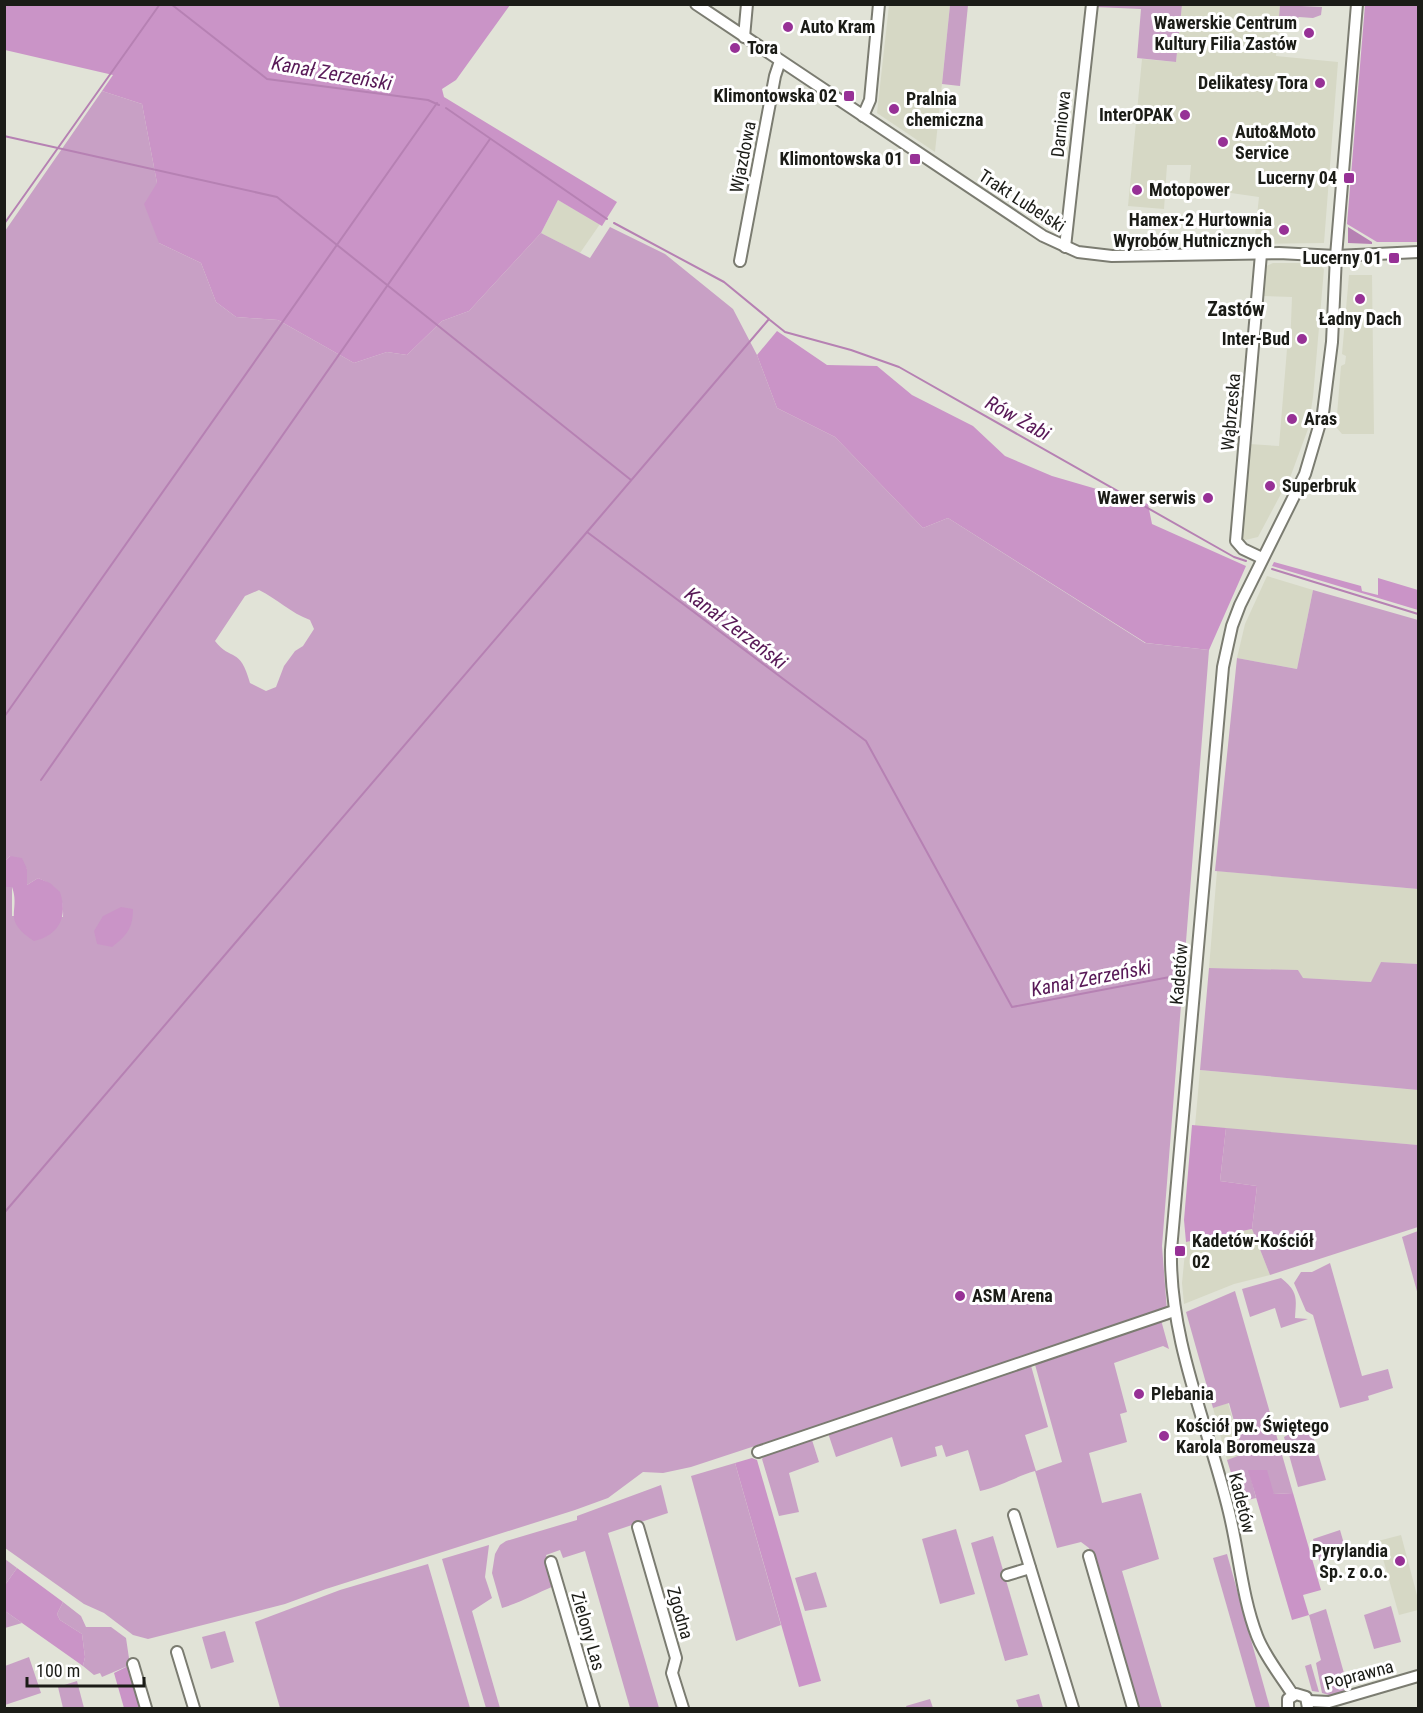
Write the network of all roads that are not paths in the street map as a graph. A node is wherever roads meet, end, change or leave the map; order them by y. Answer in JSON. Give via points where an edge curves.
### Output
{"nodes":[{"id":1,"x":696,"y":4,"type":"edge"},
{"id":2,"x":747,"y":4,"type":"edge"},
{"id":3,"x":879,"y":4,"type":"edge"},
{"id":4,"x":1092,"y":4,"type":"edge"},
{"id":5,"x":1357,"y":4,"type":"edge"},
{"id":6,"x":744,"y":37,"type":"junction"},
{"id":7,"x":780,"y":61,"type":"junction"},
{"id":8,"x":863,"y":116,"type":"junction"},
{"id":9,"x":1065,"y":247,"type":"junction"},
{"id":10,"x":1419,"y":252,"type":"edge"},
{"id":11,"x":1261,"y":254,"type":"junction"},
{"id":12,"x":1336,"y":256,"type":"junction"},
{"id":13,"x":740,"y":261,"type":"dead end"},
{"id":14,"x":1262,"y":558,"type":"junction"},
{"id":15,"x":1174,"y":1311,"type":"junction"},
{"id":16,"x":758,"y":1452,"type":"dead end"},
{"id":17,"x":1014,"y":1515,"type":"dead end"},
{"id":18,"x":638,"y":1527,"type":"dead end"},
{"id":19,"x":1089,"y":1556,"type":"dead end"},
{"id":20,"x":552,"y":1562,"type":"dead end"},
{"id":21,"x":1030,"y":1568,"type":"junction"},
{"id":22,"x":1007,"y":1575,"type":"dead end"},
{"id":23,"x":177,"y":1652,"type":"dead end"},
{"id":24,"x":133,"y":1664,"type":"dead end"},
{"id":25,"x":1419,"y":1676,"type":"edge"},
{"id":26,"x":1293,"y":1695,"type":"junction"},
{"id":27,"x":1308,"y":1705,"type":"edge"},
{"id":28,"x":146,"y":1708,"type":"edge"},
{"id":29,"x":194,"y":1708,"type":"edge"},
{"id":30,"x":594,"y":1708,"type":"edge"},
{"id":31,"x":683,"y":1708,"type":"edge"},
{"id":32,"x":1073,"y":1708,"type":"edge"},
{"id":33,"x":1133,"y":1708,"type":"edge"},
{"id":34,"x":1288,"y":1708,"type":"edge"}],
"edges":[{"from":1,"to":6,"type":"street","name":"Trakt Lubelski"},
{"from":2,"to":6,"type":"street"},
{"from":3,"to":8,"type":"street","via":[[870,100]]},
{"from":4,"to":9,"type":"street","name":"Darniowa"},
{"from":5,"to":12,"type":"street","name":"Kadetów"},
{"from":6,"to":7,"type":"street","name":"Trakt Lubelski"},
{"from":7,"to":8,"type":"street","name":"Trakt Lubelski"},
{"from":7,"to":13,"type":"street","name":"Wjazdowa"},
{"from":8,"to":9,"type":"street","name":"Trakt Lubelski"},
{"from":9,"to":11,"type":"street","name":"Trakt Lubelski","via":[[1112,256]]},
{"from":10,"to":12,"type":"street","name":"Trakt Lubelski"},
{"from":11,"to":12,"type":"street","name":"Trakt Lubelski"},
{"from":11,"to":14,"type":"street","name":"Wąbrzeska","via":[[1236,541]]},
{"from":12,"to":14,"type":"street","name":"Kadetów","via":[[1330,358],[1319,433],[1305,474]]},
{"from":14,"to":15,"type":"street","name":"Kadetów","via":[[1236,616],[1223,667],[1171,1250]]},
{"from":15,"to":16,"type":"street"},
{"from":15,"to":26,"type":"street","name":"Kadetów","via":[[1257,1636]]},
{"from":17,"to":21,"type":"street"},
{"from":18,"to":31,"type":"street","name":"Zgodna","via":[[676,1658],[672,1673]]},
{"from":19,"to":33,"type":"street"},
{"from":20,"to":30,"type":"street","name":"Zielony Las"},
{"from":21,"to":22,"type":"street"},
{"from":21,"to":32,"type":"street"},
{"from":23,"to":29,"type":"street"},
{"from":24,"to":28,"type":"street"},
{"from":25,"to":27,"type":"street","name":"Poprawna"},
{"from":26,"to":27,"type":"street","via":[[1303,1695]]},
{"from":26,"to":34,"type":"street","via":[[1287,1702]]}]}
